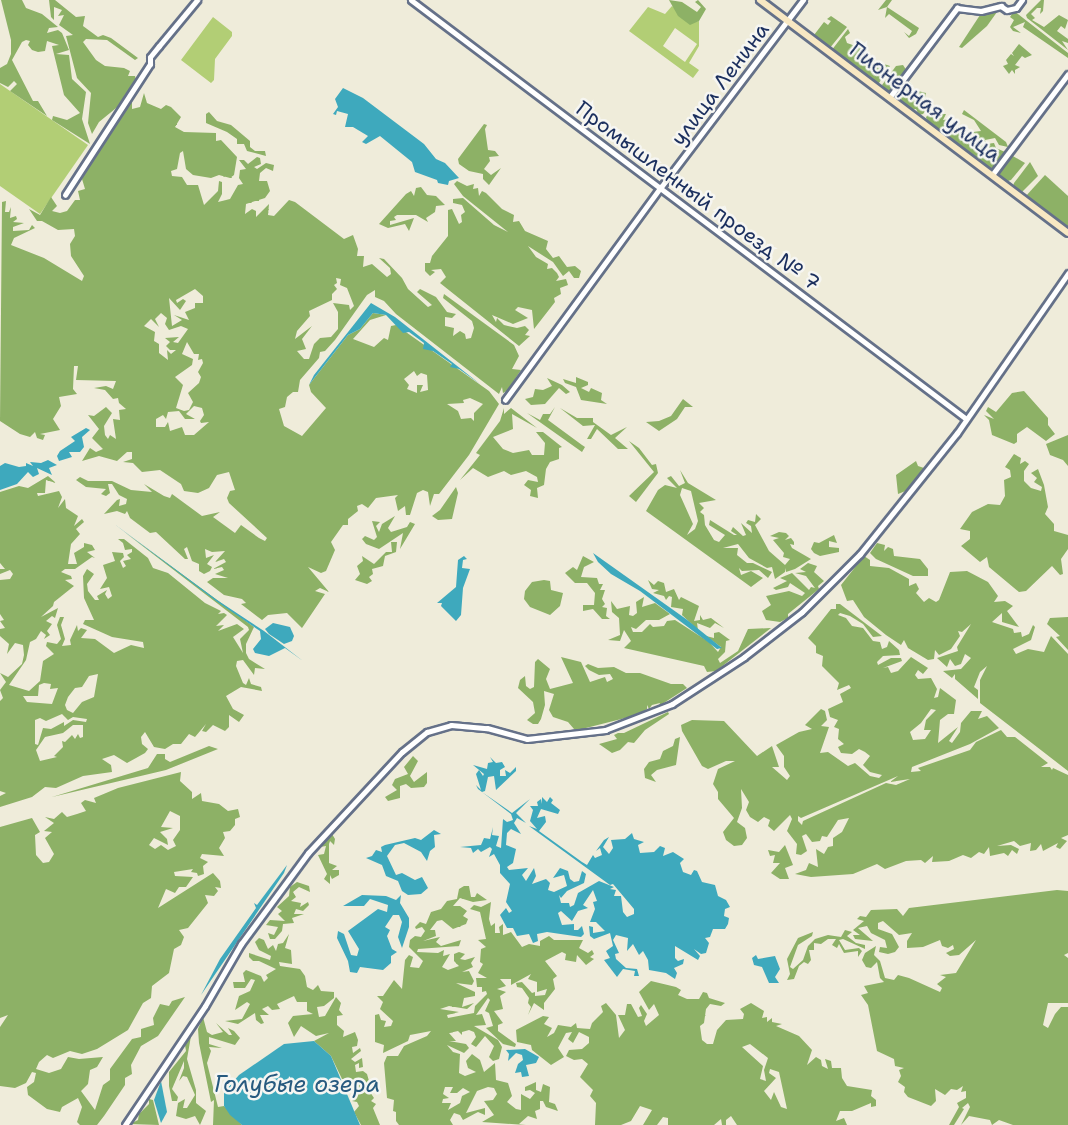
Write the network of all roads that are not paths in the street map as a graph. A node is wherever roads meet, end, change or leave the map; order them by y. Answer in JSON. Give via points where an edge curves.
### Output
{"nodes":[{"id":1,"x":197,"y":0,"type":"edge"},
{"id":2,"x":411,"y":0,"type":"edge"},
{"id":3,"x":760,"y":0,"type":"edge"},
{"id":4,"x":803,"y":0,"type":"edge"},
{"id":5,"x":1022,"y":0,"type":"edge"},
{"id":6,"x":788,"y":21,"type":"junction"},
{"id":7,"x":150,"y":64,"type":"joint"},
{"id":8,"x":1068,"y":74,"type":"edge"},
{"id":9,"x":889,"y":98,"type":"junction"},
{"id":10,"x":992,"y":175,"type":"junction"},
{"id":11,"x":661,"y":187,"type":"junction"},
{"id":12,"x":65,"y":195,"type":"dead end"},
{"id":13,"x":1068,"y":233,"type":"edge"},
{"id":14,"x":1068,"y":273,"type":"edge"},
{"id":15,"x":505,"y":400,"type":"dead end"},
{"id":16,"x":965,"y":418,"type":"junction"},
{"id":17,"x":125,"y":1125,"type":"edge"}],
"edges":[{"from":1,"to":7,"type":"street"},
{"from":2,"to":11,"type":"street","name":"Промышленный проезд № 7"},
{"from":3,"to":6,"type":"main road","name":"Пионерная улица"},
{"from":4,"to":6,"type":"street","name":"улица Ленина"},
{"from":5,"to":9,"type":"street","via":[[1007,10],[1001,6],[957,8]]},
{"from":6,"to":9,"type":"main road","name":"Пионерная улица"},
{"from":6,"to":11,"type":"street","name":"улица Ленина"},
{"from":7,"to":12,"type":"street"},
{"from":8,"to":10,"type":"street"},
{"from":9,"to":10,"type":"main road","name":"Пионерная улица"},
{"from":10,"to":13,"type":"main road","name":"Пионерная улица"},
{"from":11,"to":15,"type":"street"},
{"from":11,"to":16,"type":"street","name":"Промышленный проезд № 7"},
{"from":14,"to":16,"type":"street"},
{"from":16,"to":17,"type":"street","via":[[860,554],[802,612],[672,704],[605,730],[543,739],[463,725],[434,729],[418,738],[308,853],[242,944]]}]}
